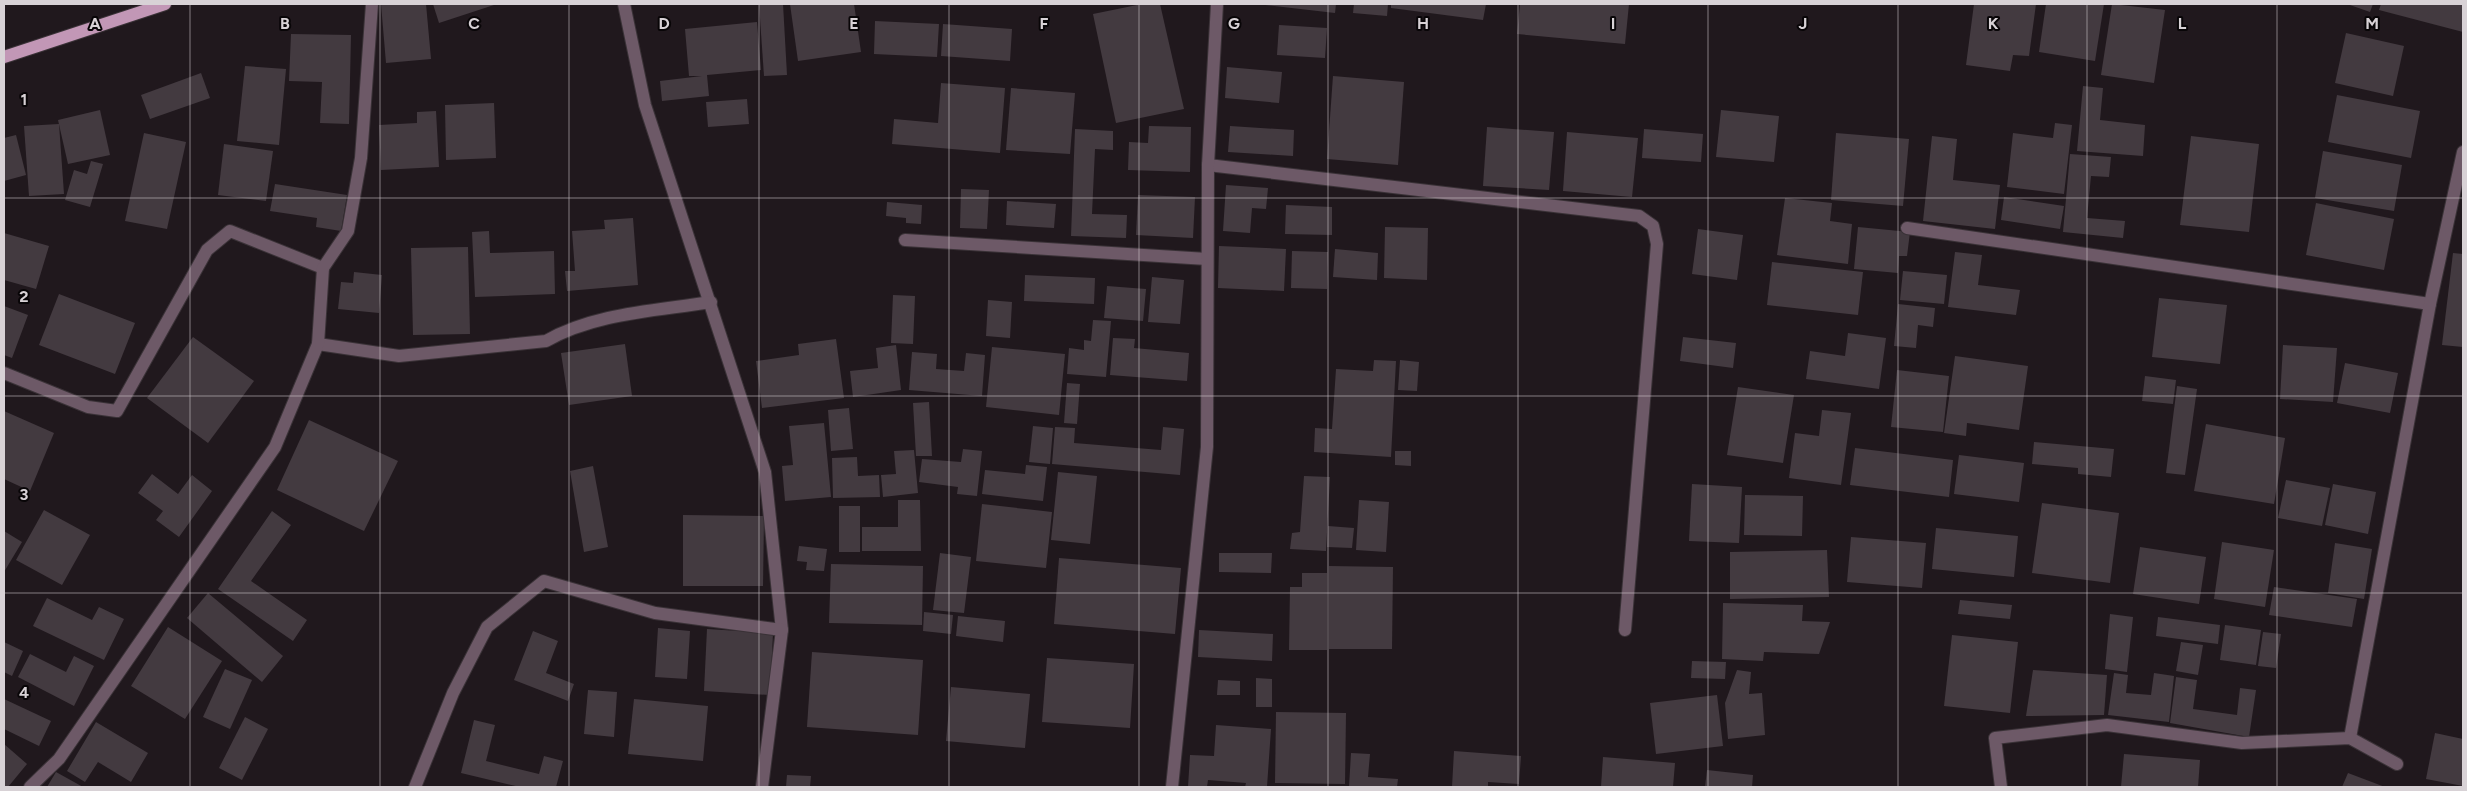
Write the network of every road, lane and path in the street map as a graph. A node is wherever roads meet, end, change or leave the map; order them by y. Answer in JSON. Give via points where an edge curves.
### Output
{"nodes":[{"id":1,"x":165,"y":4,"type":"edge"},
{"id":2,"x":372,"y":4,"type":"edge"},
{"id":3,"x":624,"y":4,"type":"edge"},
{"id":4,"x":1217,"y":4,"type":"edge"},
{"id":5,"x":4,"y":57,"type":"edge"},
{"id":6,"x":2463,"y":152,"type":"edge"},
{"id":7,"x":1208,"y":165,"type":"junction"},
{"id":8,"x":1907,"y":228,"type":"dead end"},
{"id":9,"x":906,"y":240,"type":"dead end"},
{"id":10,"x":1207,"y":260,"type":"junction"},
{"id":11,"x":323,"y":268,"type":"junction"},
{"id":12,"x":711,"y":302,"type":"junction"},
{"id":13,"x":2430,"y":304,"type":"junction"},
{"id":14,"x":318,"y":344,"type":"junction"},
{"id":15,"x":4,"y":373,"type":"edge"},
{"id":16,"x":782,"y":630,"type":"junction"},
{"id":17,"x":1625,"y":630,"type":"dead end"},
{"id":18,"x":2350,"y":738,"type":"junction"},
{"id":19,"x":2397,"y":764,"type":"dead end"},
{"id":20,"x":30,"y":787,"type":"edge"},
{"id":21,"x":415,"y":787,"type":"edge"},
{"id":22,"x":762,"y":787,"type":"edge"},
{"id":23,"x":1172,"y":787,"type":"edge"},
{"id":24,"x":2001,"y":787,"type":"edge"}],
"edges":[{"from":1,"to":5,"type":"main road"},
{"from":2,"to":11,"type":"street","via":[[361,158],[348,231]]},
{"from":3,"to":12,"type":"street","via":[[645,105]]},
{"from":4,"to":7,"type":"street"},
{"from":6,"to":13,"type":"street"},
{"from":7,"to":10,"type":"street"},
{"from":7,"to":17,"type":"street","via":[[1639,216],[1653,226],[1657,244]]},
{"from":8,"to":13,"type":"street"},
{"from":9,"to":10,"type":"street"},
{"from":10,"to":23,"type":"street","via":[[1207,447]]},
{"from":11,"to":14,"type":"street"},
{"from":11,"to":15,"type":"street","via":[[230,232],[207,250],[117,411],[88,408]]},
{"from":12,"to":14,"type":"street","via":[[591,321],[546,341],[399,356]]},
{"from":12,"to":16,"type":"street","via":[[765,472]]},
{"from":13,"to":18,"type":"street"},
{"from":14,"to":20,"type":"street","via":[[275,447],[59,758]]},
{"from":16,"to":21,"type":"street","via":[[655,613],[544,581],[487,627],[453,694]]},
{"from":16,"to":22,"type":"street"},
{"from":18,"to":19,"type":"street"},
{"from":18,"to":24,"type":"street","via":[[2242,743],[2107,726],[1995,738]]}]}
